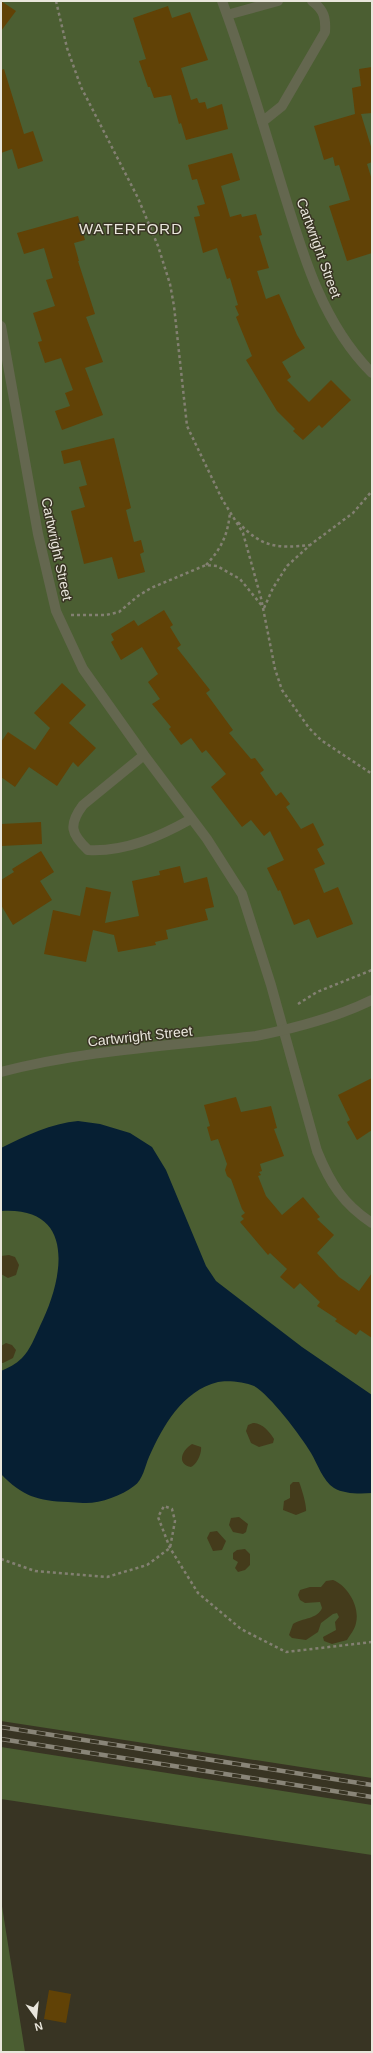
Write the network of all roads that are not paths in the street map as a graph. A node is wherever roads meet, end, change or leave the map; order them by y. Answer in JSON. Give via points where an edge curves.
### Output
{"nodes":[{"id":1,"x":222,"y":1,"type":"edge"},
{"id":2,"x":278,"y":1,"type":"edge"},
{"id":3,"x":312,"y":1,"type":"edge"},
{"id":4,"x":227,"y":15,"type":"junction"},
{"id":5,"x":262,"y":122,"type":"junction"},
{"id":6,"x":1,"y":326,"type":"edge"},
{"id":7,"x":372,"y":373,"type":"edge"},
{"id":8,"x":144,"y":756,"type":"junction"},
{"id":9,"x":191,"y":819,"type":"junction"},
{"id":10,"x":372,"y":1000,"type":"edge"},
{"id":11,"x":282,"y":1031,"type":"junction"},
{"id":12,"x":1,"y":1072,"type":"edge"},
{"id":13,"x":372,"y":1224,"type":"edge"}],
"edges":[{"from":1,"to":4,"type":"street","name":"Cartwright Street"},
{"from":2,"to":4,"type":"street"},
{"from":3,"to":5,"type":"street","via":[[321,8],[326,19],[325,32],[282,106]]},
{"from":4,"to":5,"type":"street","name":"Cartwright Street"},
{"from":5,"to":7,"type":"street","name":"Cartwright Street","via":[[301,247],[319,295],[339,332]]},
{"from":6,"to":8,"type":"street","name":"Cartwright Street","via":[[38,534],[59,618],[83,669]]},
{"from":8,"to":9,"type":"street","name":"Cartwright Street"},
{"from":8,"to":9,"type":"street","via":[[83,805],[75,816],[73,826],[77,839],[88,850],[103,851],[144,842],[165,834]]},
{"from":9,"to":11,"type":"street","name":"Cartwright Street","via":[[242,894],[271,985]]},
{"from":10,"to":11,"type":"street","name":"Cartwright Street","via":[[318,1022]]},
{"from":11,"to":12,"type":"street","name":"Cartwright Street","via":[[80,1056]]},
{"from":11,"to":13,"type":"street","name":"Cartwright Street","via":[[317,1151],[328,1177],[351,1208]]}]}
